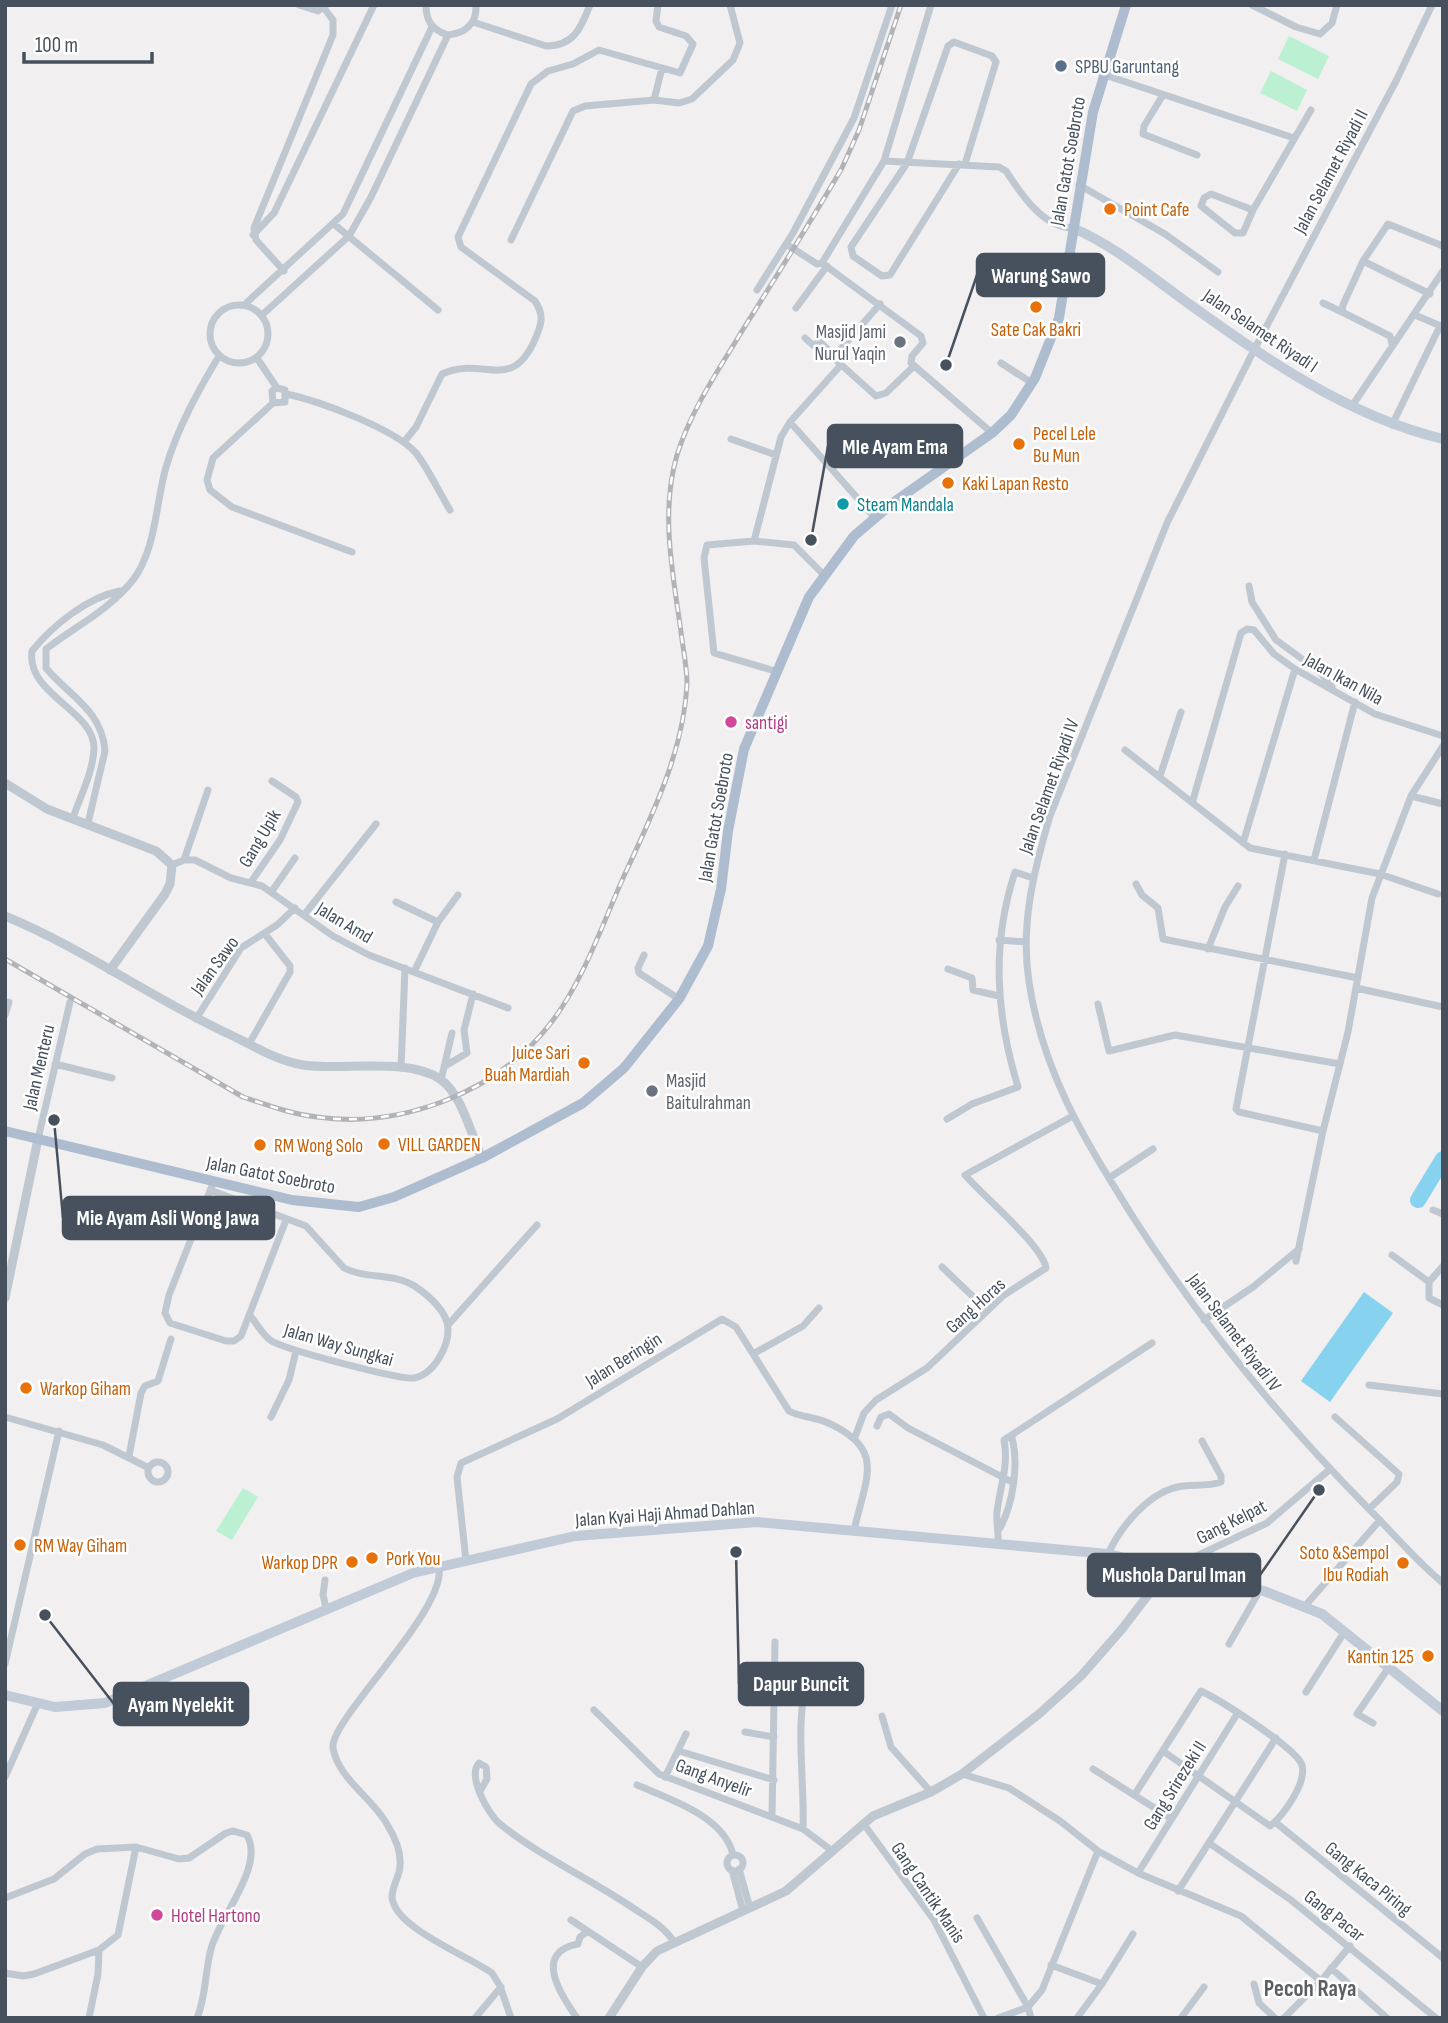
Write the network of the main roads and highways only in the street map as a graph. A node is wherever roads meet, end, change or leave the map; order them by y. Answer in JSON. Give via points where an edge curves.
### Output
{"nodes":[{"id":1,"x":1126,"y":5,"type":"edge"},
{"id":2,"x":1073,"y":228,"type":"junction"},
{"id":3,"x":1443,"y":439,"type":"edge"},
{"id":4,"x":5,"y":1132,"type":"edge"},
{"id":5,"x":5,"y":1695,"type":"edge"},
{"id":6,"x":1443,"y":1711,"type":"edge"}],
"edges":[{"from":1,"to":2,"type":"main road","name":"Jalan Gatot Soebroto","via":[[1102,74]]},
{"from":2,"to":3,"type":"main road","name":"Jalan Selamet Riyadi I","via":[[1109,247],[1254,350],[1352,406],[1392,425]]},
{"from":2,"to":4,"type":"main road","name":"Jalan Gatot Soebroto","via":[[1059,318],[1032,383],[1011,415],[875,518],[823,574],[790,635],[744,749],[715,920],[698,968],[679,999],[604,1087],[482,1158],[394,1197],[359,1207],[212,1186]]},
{"from":5,"to":6,"type":"main road","name":"Jalan Kyai Haji Ahmad Dahlan","via":[[71,1708],[105,1703],[393,1579],[575,1536],[719,1523],[778,1523],[1108,1554],[1260,1590],[1305,1606],[1345,1631]]}]}
